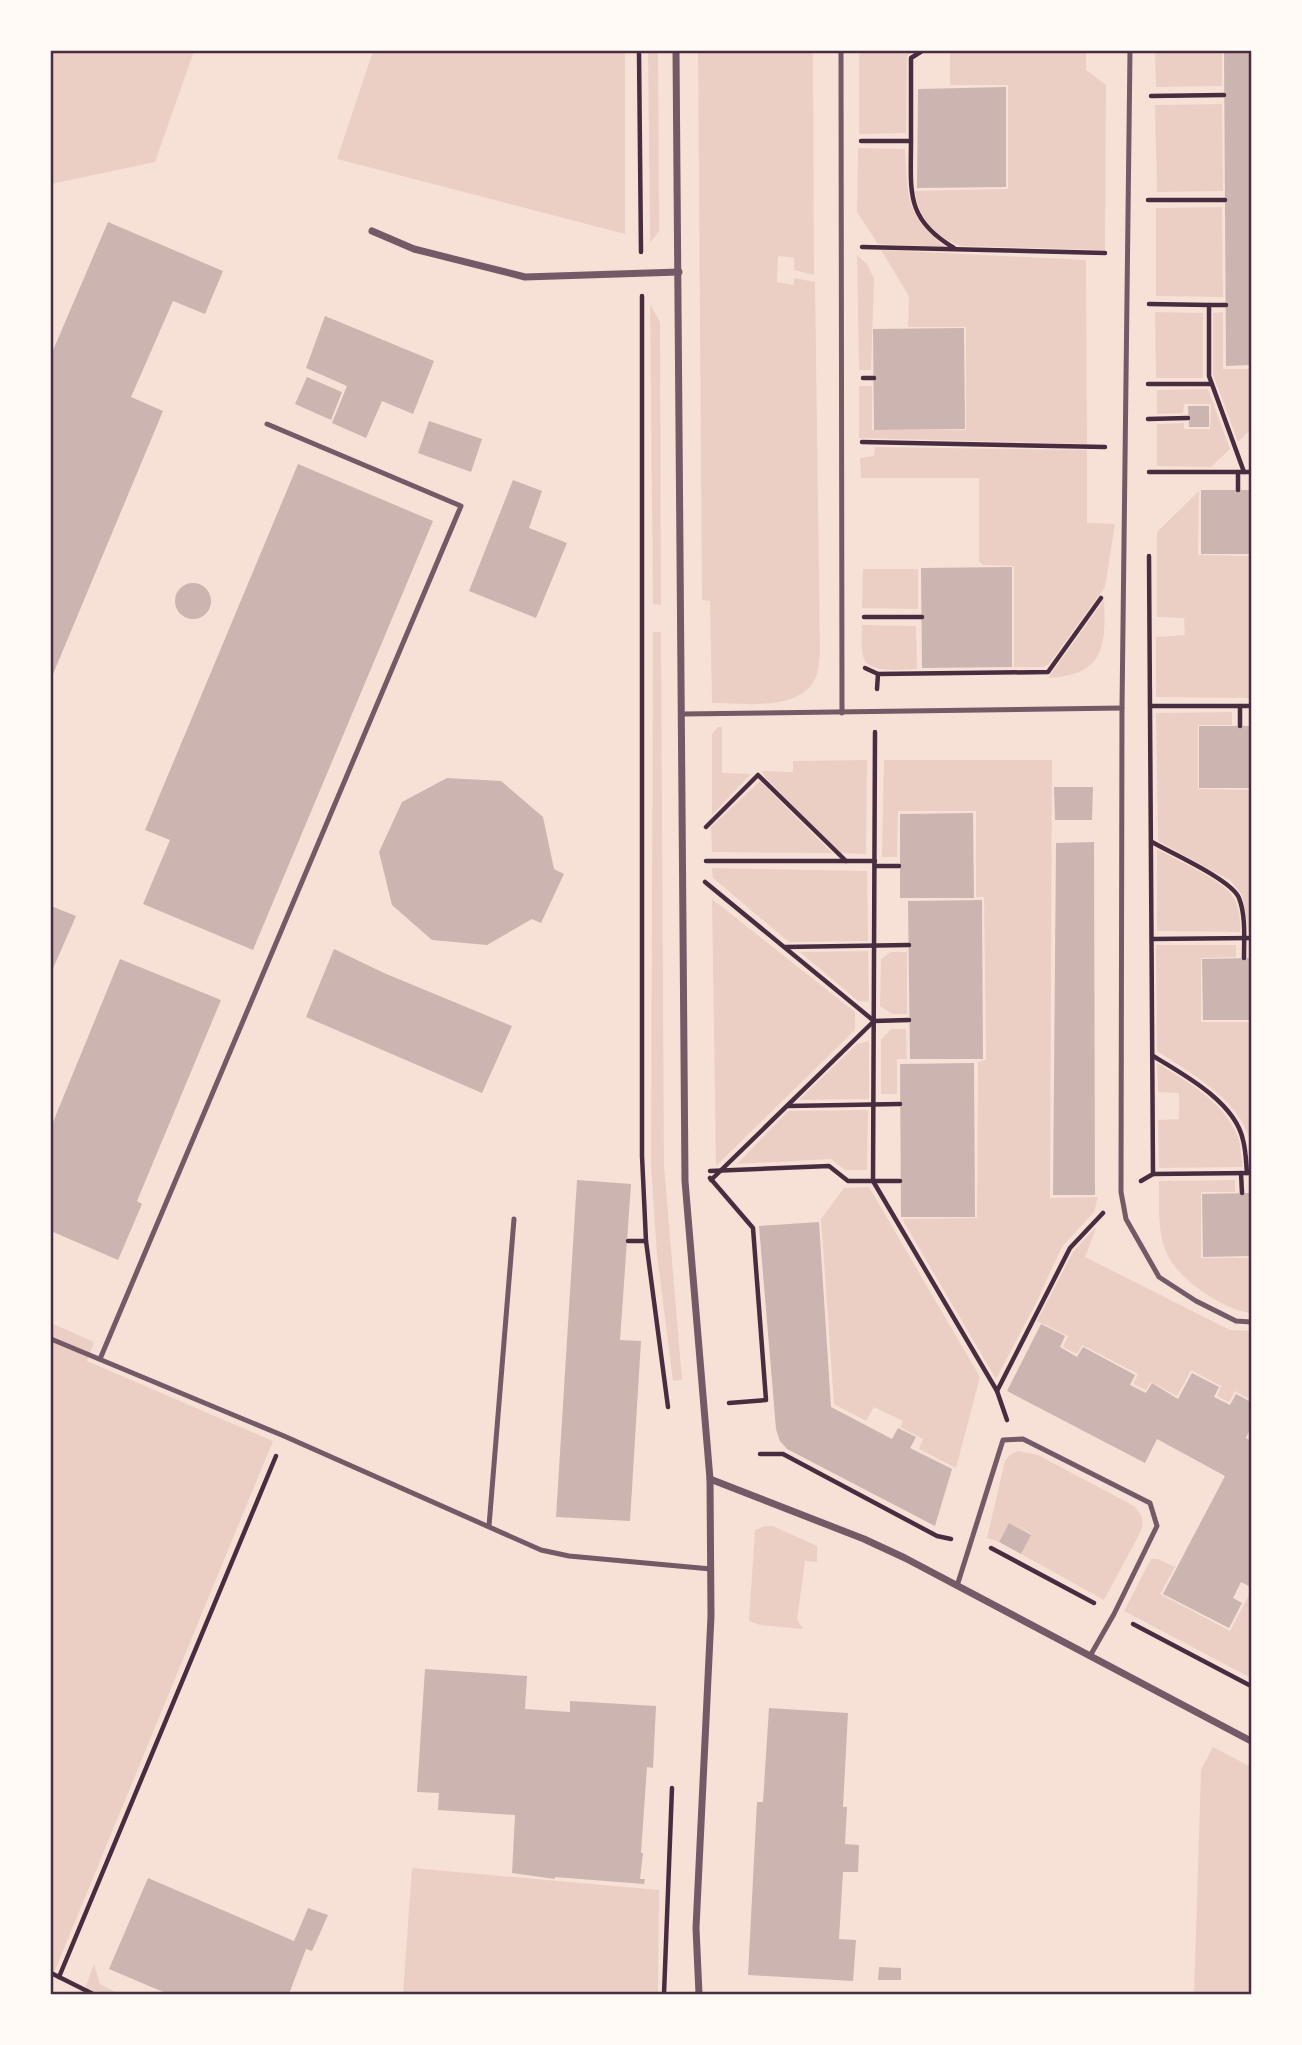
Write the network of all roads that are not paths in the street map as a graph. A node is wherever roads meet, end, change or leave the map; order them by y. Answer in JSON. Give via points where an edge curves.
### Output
{"nodes":[{"id":1,"x":676,"y":51,"type":"edge"},
{"id":2,"x":841,"y":51,"type":"edge"},
{"id":3,"x":1130,"y":51,"type":"edge"},
{"id":4,"x":372,"y":231,"type":"dead end"},
{"id":5,"x":679,"y":272,"type":"junction"},
{"id":6,"x":267,"y":424,"type":"dead end"},
{"id":7,"x":1122,"y":708,"type":"junction"},
{"id":8,"x":842,"y":713,"type":"junction"},
{"id":9,"x":682,"y":714,"type":"junction"},
{"id":10,"x":514,"y":1219,"type":"dead end"},
{"id":11,"x":1251,"y":1322,"type":"edge"},
{"id":12,"x":51,"y":1339,"type":"edge"},
{"id":13,"x":100,"y":1359,"type":"junction"},
{"id":14,"x":710,"y":1479,"type":"junction"},
{"id":15,"x":489,"y":1526,"type":"junction"},
{"id":16,"x":711,"y":1569,"type":"junction"},
{"id":17,"x":957,"y":1586,"type":"junction"},
{"id":18,"x":1090,"y":1656,"type":"junction"},
{"id":19,"x":1251,"y":1741,"type":"edge"},
{"id":20,"x":699,"y":1994,"type":"edge"}],
"edges":[{"from":1,"to":5,"type":"street"},
{"from":2,"to":8,"type":"lane"},
{"from":3,"to":7,"type":"lane"},
{"from":4,"to":5,"type":"street","via":[[414,249],[525,277]]},
{"from":5,"to":9,"type":"street"},
{"from":6,"to":13,"type":"lane","via":[[461,506]]},
{"from":7,"to":8,"type":"lane"},
{"from":7,"to":11,"type":"lane","via":[[1121,1192],[1126,1219],[1159,1277],[1236,1321]]},
{"from":8,"to":9,"type":"lane"},
{"from":9,"to":14,"type":"street","via":[[685,1181]]},
{"from":10,"to":15,"type":"lane"},
{"from":12,"to":13,"type":"lane"},
{"from":13,"to":15,"type":"lane"},
{"from":14,"to":16,"type":"street"},
{"from":14,"to":17,"type":"street","via":[[864,1539]]},
{"from":15,"to":16,"type":"lane","via":[[554,1554]]},
{"from":16,"to":20,"type":"street","via":[[696,1928]]},
{"from":17,"to":18,"type":"street"},
{"from":17,"to":18,"type":"lane","via":[[1003,1440],[1023,1439],[1150,1503],[1157,1526]]},
{"from":18,"to":19,"type":"street"}]}
